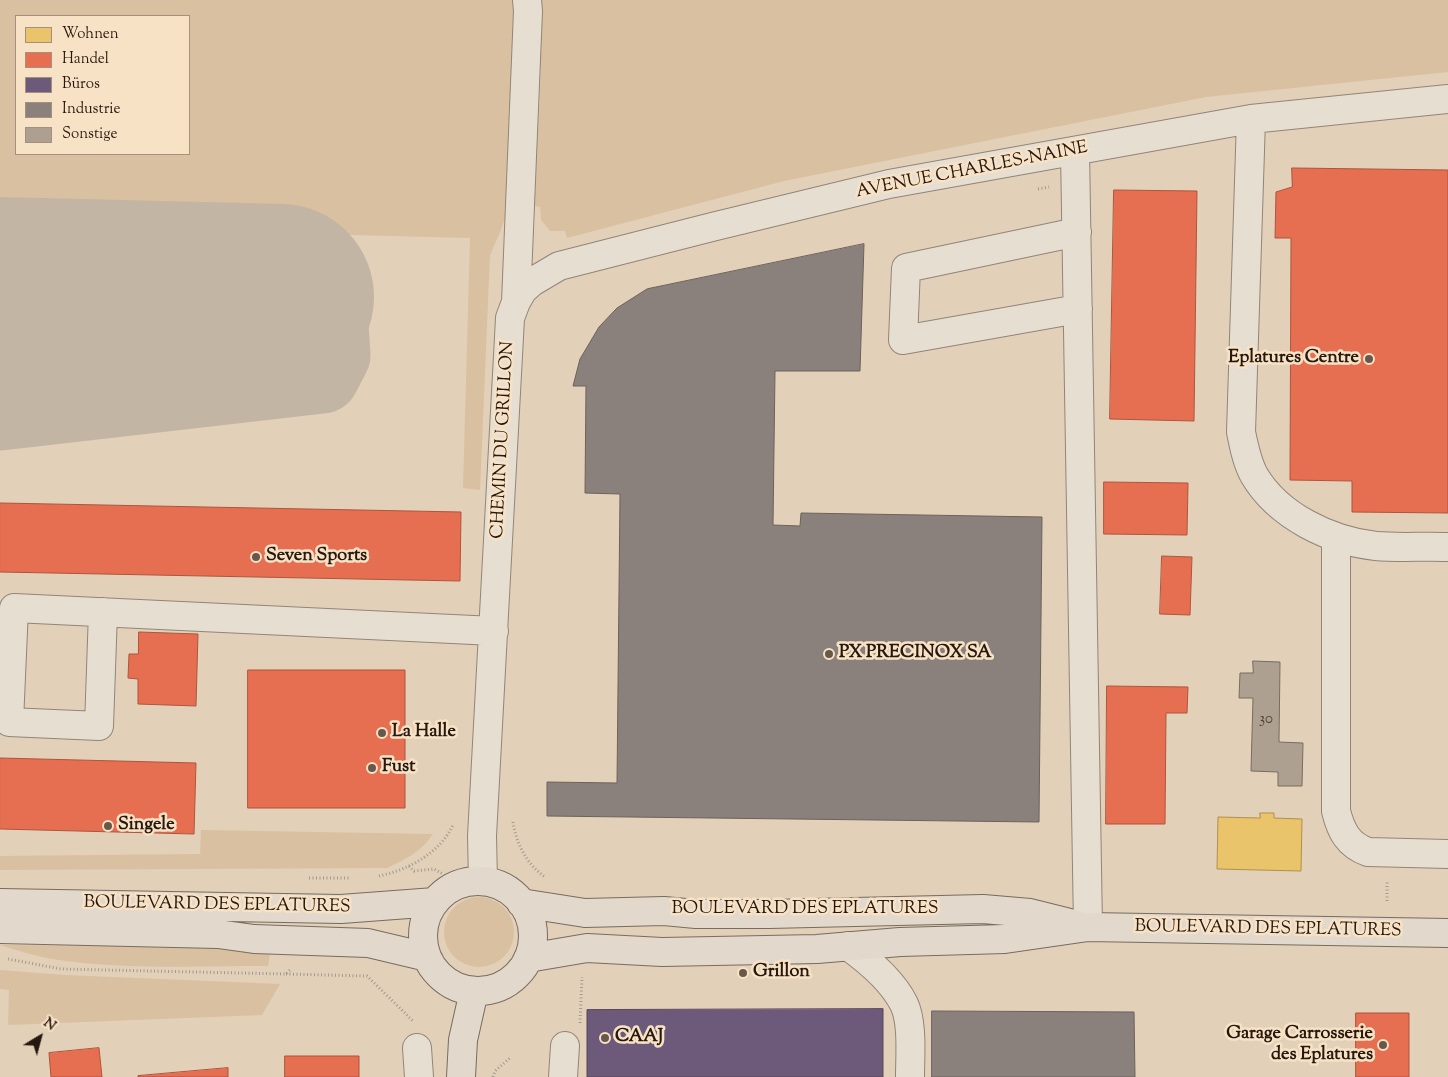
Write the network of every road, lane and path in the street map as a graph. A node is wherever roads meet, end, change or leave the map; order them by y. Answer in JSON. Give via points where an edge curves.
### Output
{"nodes":[{"id":1,"x":527,"y":0,"type":"edge"},
{"id":2,"x":1448,"y":99,"type":"edge"},
{"id":3,"x":1251,"y":119,"type":"junction"},
{"id":4,"x":1075,"y":151,"type":"junction"},
{"id":5,"x":1077,"y":232,"type":"junction"},
{"id":6,"x":516,"y":302,"type":"junction"},
{"id":7,"x":1078,"y":309,"type":"junction"},
{"id":8,"x":1336,"y":538,"type":"junction"},
{"id":9,"x":1448,"y":547,"type":"edge"},
{"id":10,"x":103,"y":612,"type":"junction"},
{"id":11,"x":494,"y":631,"type":"junction"},
{"id":12,"x":511,"y":812,"type":"dead end"},
{"id":13,"x":1448,"y":854,"type":"edge"},
{"id":14,"x":550,"y":879,"type":"dead end"},
{"id":15,"x":1388,"y":879,"type":"dead end"},
{"id":16,"x":483,"y":881,"type":"junction"},
{"id":17,"x":1387,"y":901,"type":"dead end"},
{"id":18,"x":0,"y":902,"type":"edge"},
{"id":19,"x":434,"y":902,"type":"junction"},
{"id":20,"x":521,"y":903,"type":"junction"},
{"id":21,"x":1088,"y":927,"type":"junction"},
{"id":22,"x":0,"y":929,"type":"edge"},
{"id":23,"x":1448,"y":933,"type":"edge"},
{"id":24,"x":312,"y":942,"type":"junction"},
{"id":25,"x":848,"y":946,"type":"junction"},
{"id":26,"x":0,"y":957,"type":"edge"},
{"id":27,"x":427,"y":957,"type":"junction"},
{"id":28,"x":528,"y":958,"type":"junction"},
{"id":29,"x":582,"y":968,"type":"dead end"},
{"id":30,"x":286,"y":974,"type":"junction"},
{"id":31,"x":474,"y":991,"type":"junction"},
{"id":32,"x":418,"y":1038,"type":"joint"},
{"id":33,"x":565,"y":1046,"type":"joint"},
{"id":34,"x":510,"y":1058,"type":"dead end"},
{"id":35,"x":419,"y":1077,"type":"edge"},
{"id":36,"x":461,"y":1077,"type":"edge"},
{"id":37,"x":493,"y":1077,"type":"edge"},
{"id":38,"x":563,"y":1077,"type":"edge"},
{"id":39,"x":910,"y":1077,"type":"edge"}],
"edges":[{"from":1,"to":6,"type":"street","name":"CHEMIN DU GRILLON"},
{"from":2,"to":3,"type":"street","name":"AVENUE CHARLES-NAINE"},
{"from":3,"to":4,"type":"street","name":"AVENUE CHARLES-NAINE"},
{"from":3,"to":8,"type":"street","via":[[1241,432],[1246,457],[1265,490],[1302,521]]},
{"from":4,"to":5,"type":"street"},
{"from":4,"to":6,"type":"street","name":"AVENUE CHARLES-NAINE","via":[[889,184],[559,266],[532,282]]},
{"from":5,"to":7,"type":"street"},
{"from":5,"to":7,"type":"street","via":[[906,268],[903,340]]},
{"from":6,"to":11,"type":"street","name":"CHEMIN DU GRILLON","via":[[510,318]]},
{"from":7,"to":21,"type":"street"},
{"from":8,"to":9,"type":"street","via":[[1375,546]]},
{"from":8,"to":13,"type":"street","via":[[1336,812],[1340,828],[1357,848],[1368,852]]},
{"from":10,"to":10,"type":"street","via":[[14,608],[9,722],[99,726]]},
{"from":10,"to":11,"type":"street"},
{"from":11,"to":16,"type":"street","name":"CHEMIN DU GRILLON","via":[[482,836]]},
{"from":12,"to":14,"type":"path","via":[[522,851],[536,870]]},
{"from":15,"to":17,"type":"path"},
{"from":16,"to":19,"type":"main road","via":[[451,888]]},
{"from":16,"to":20,"type":"main road","via":[[504,888]]},
{"from":18,"to":19,"type":"main road","name":"BOULEVARD DES EPLATURES","via":[[341,908]]},
{"from":19,"to":27,"type":"main road","via":[[424,923]]},
{"from":20,"to":21,"type":"main road","name":"BOULEVARD DES EPLATURES","via":[[585,913],[769,914],[983,909],[1030,913]]},
{"from":20,"to":28,"type":"main road","via":[[532,935]]},
{"from":21,"to":23,"type":"main road","name":"BOULEVARD DES EPLATURES"},
{"from":21,"to":25,"type":"main road","name":"BOULEVARD DES EPLATURES","via":[[1005,939]]},
{"from":22,"to":24,"type":"main road","name":"BOULEVARD DES EPLATURES","via":[[218,934]]},
{"from":24,"to":27,"type":"main road","name":"BOULEVARD DES EPLATURES","via":[[368,943]]},
{"from":24,"to":30,"type":"path"},
{"from":25,"to":28,"type":"main road","name":"BOULEVARD DES EPLATURES","via":[[662,952],[587,948]]},
{"from":25,"to":39,"type":"street","via":[[881,974],[904,1005],[910,1038]]},
{"from":26,"to":30,"type":"path","via":[[61,969]]},
{"from":27,"to":31,"type":"main road","via":[[440,976]]},
{"from":28,"to":31,"type":"main road","via":[[519,972],[506,982],[496,988]]},
{"from":29,"to":33,"type":"path","via":[[579,1031],[566,1031]]},
{"from":30,"to":32,"type":"path","via":[[367,976]]},
{"from":31,"to":36,"type":"main road","via":[[462,1040]]},
{"from":32,"to":35,"type":"street"},
{"from":33,"to":38,"type":"street"},
{"from":34,"to":37,"type":"path","via":[[495,1071]]}]}
